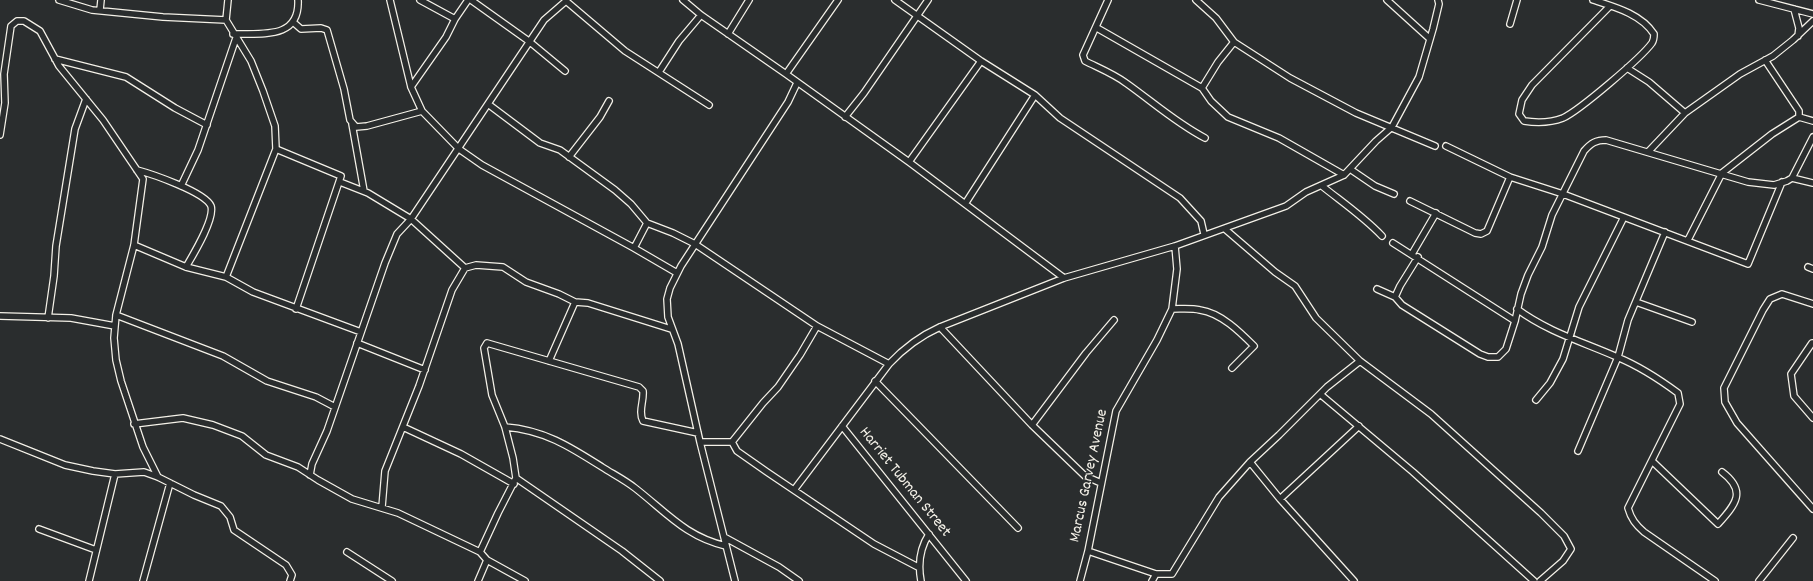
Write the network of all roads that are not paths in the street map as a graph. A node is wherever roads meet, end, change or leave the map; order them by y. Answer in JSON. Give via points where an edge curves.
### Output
{"nodes":[{"id":1,"x":59,"y":0,"type":"edge"},
{"id":2,"x":101,"y":0,"type":"edge"},
{"id":3,"x":228,"y":0,"type":"edge"},
{"id":4,"x":298,"y":0,"type":"edge"},
{"id":5,"x":390,"y":0,"type":"edge"},
{"id":6,"x":420,"y":0,"type":"edge"},
{"id":7,"x":470,"y":0,"type":"edge"},
{"id":8,"x":683,"y":0,"type":"edge"},
{"id":9,"x":749,"y":0,"type":"edge"},
{"id":10,"x":838,"y":0,"type":"edge"},
{"id":11,"x":895,"y":0,"type":"edge"},
{"id":12,"x":928,"y":0,"type":"edge"},
{"id":13,"x":1108,"y":0,"type":"edge"},
{"id":14,"x":1196,"y":0,"type":"edge"},
{"id":15,"x":1387,"y":0,"type":"edge"},
{"id":16,"x":1438,"y":0,"type":"edge"},
{"id":17,"x":1517,"y":0,"type":"edge"},
{"id":18,"x":1593,"y":0,"type":"edge"},
{"id":19,"x":1761,"y":0,"type":"edge"},
{"id":20,"x":1610,"y":6,"type":"junction"},
{"id":21,"x":1794,"y":9,"type":"junction"},
{"id":22,"x":100,"y":10,"type":"junction"},
{"id":23,"x":1813,"y":14,"type":"edge"},
{"id":24,"x":701,"y":15,"type":"junction"},
{"id":25,"x":917,"y":16,"type":"junction"},
{"id":26,"x":226,"y":20,"type":"junction"},
{"id":27,"x":455,"y":20,"type":"junction"},
{"id":28,"x":1813,"y":21,"type":"edge"},
{"id":29,"x":293,"y":22,"type":"junction"},
{"id":30,"x":1510,"y":24,"type":"dead end"},
{"id":31,"x":1097,"y":28,"type":"junction"},
{"id":32,"x":728,"y":34,"type":"junction"},
{"id":33,"x":235,"y":36,"type":"junction"},
{"id":34,"x":1798,"y":36,"type":"junction"},
{"id":35,"x":1430,"y":39,"type":"junction"},
{"id":36,"x":530,"y":42,"type":"junction"},
{"id":37,"x":1234,"y":42,"type":"junction"},
{"id":38,"x":55,"y":59,"type":"junction"},
{"id":39,"x":1765,"y":60,"type":"junction"},
{"id":40,"x":981,"y":61,"type":"junction"},
{"id":41,"x":1627,"y":68,"type":"junction"},
{"id":42,"x":565,"y":71,"type":"dead end"},
{"id":43,"x":658,"y":72,"type":"junction"},
{"id":44,"x":2,"y":74,"type":"edge"},
{"id":45,"x":786,"y":74,"type":"junction"},
{"id":46,"x":797,"y":82,"type":"junction"},
{"id":47,"x":411,"y":87,"type":"junction"},
{"id":48,"x":1202,"y":88,"type":"junction"},
{"id":49,"x":1035,"y":95,"type":"junction"},
{"id":50,"x":86,"y":99,"type":"junction"},
{"id":51,"x":609,"y":101,"type":"dead end"},
{"id":52,"x":488,"y":104,"type":"junction"},
{"id":53,"x":708,"y":105,"type":"dead end"},
{"id":54,"x":422,"y":111,"type":"junction"},
{"id":55,"x":1685,"y":113,"type":"junction"},
{"id":56,"x":845,"y":117,"type":"junction"},
{"id":57,"x":1799,"y":117,"type":"junction"},
{"id":58,"x":1813,"y":121,"type":"edge"},
{"id":59,"x":352,"y":124,"type":"junction"},
{"id":60,"x":207,"y":125,"type":"junction"},
{"id":61,"x":1392,"y":127,"type":"junction"},
{"id":62,"x":0,"y":135,"type":"edge"},
{"id":63,"x":1813,"y":137,"type":"edge"},
{"id":64,"x":1206,"y":138,"type":"dead end"},
{"id":65,"x":1435,"y":146,"type":"dead end"},
{"id":66,"x":1446,"y":146,"type":"dead end"},
{"id":67,"x":276,"y":149,"type":"junction"},
{"id":68,"x":459,"y":149,"type":"junction"},
{"id":69,"x":1648,"y":152,"type":"junction"},
{"id":70,"x":569,"y":157,"type":"junction"},
{"id":71,"x":909,"y":162,"type":"junction"},
{"id":72,"x":1350,"y":169,"type":"junction"},
{"id":73,"x":137,"y":170,"type":"junction"},
{"id":74,"x":1722,"y":173,"type":"junction"},
{"id":75,"x":1344,"y":175,"type":"junction"},
{"id":76,"x":1510,"y":177,"type":"junction"},
{"id":77,"x":1792,"y":178,"type":"junction"},
{"id":78,"x":340,"y":182,"type":"junction"},
{"id":79,"x":1782,"y":182,"type":"junction"},
{"id":80,"x":1813,"y":183,"type":"edge"},
{"id":81,"x":181,"y":186,"type":"junction"},
{"id":82,"x":1322,"y":186,"type":"junction"},
{"id":83,"x":364,"y":191,"type":"junction"},
{"id":84,"x":1394,"y":194,"type":"dead end"},
{"id":85,"x":1563,"y":194,"type":"junction"},
{"id":86,"x":1410,"y":201,"type":"dead end"},
{"id":87,"x":965,"y":204,"type":"junction"},
{"id":88,"x":1436,"y":213,"type":"junction"},
{"id":89,"x":1624,"y":217,"type":"junction"},
{"id":90,"x":411,"y":219,"type":"junction"},
{"id":91,"x":647,"y":223,"type":"junction"},
{"id":92,"x":1226,"y":229,"type":"junction"},
{"id":93,"x":1665,"y":232,"type":"junction"},
{"id":94,"x":1204,"y":234,"type":"junction"},
{"id":95,"x":1382,"y":236,"type":"dead end"},
{"id":96,"x":1688,"y":240,"type":"junction"},
{"id":97,"x":1393,"y":243,"type":"dead end"},
{"id":98,"x":695,"y":244,"type":"junction"},
{"id":99,"x":134,"y":246,"type":"junction"},
{"id":100,"x":1175,"y":246,"type":"junction"},
{"id":101,"x":634,"y":248,"type":"junction"},
{"id":102,"x":1412,"y":254,"type":"junction"},
{"id":103,"x":1418,"y":257,"type":"junction"},
{"id":104,"x":186,"y":267,"type":"junction"},
{"id":105,"x":466,"y":268,"type":"junction"},
{"id":106,"x":677,"y":273,"type":"junction"},
{"id":107,"x":226,"y":277,"type":"junction"},
{"id":108,"x":1064,"y":278,"type":"junction"},
{"id":109,"x":1376,"y":289,"type":"dead end"},
{"id":110,"x":1395,"y":297,"type":"junction"},
{"id":111,"x":575,"y":302,"type":"junction"},
{"id":112,"x":1636,"y":302,"type":"junction"},
{"id":113,"x":1813,"y":304,"type":"edge"},
{"id":114,"x":296,"y":308,"type":"junction"},
{"id":115,"x":1172,"y":309,"type":"junction"},
{"id":116,"x":1517,"y":309,"type":"junction"},
{"id":117,"x":0,"y":316,"type":"edge"},
{"id":118,"x":116,"y":316,"type":"junction"},
{"id":119,"x":48,"y":318,"type":"junction"},
{"id":120,"x":1114,"y":320,"type":"dead end"},
{"id":121,"x":1515,"y":321,"type":"junction"},
{"id":122,"x":1692,"y":322,"type":"dead end"},
{"id":123,"x":115,"y":326,"type":"junction"},
{"id":124,"x":817,"y":326,"type":"junction"},
{"id":125,"x":940,"y":327,"type":"junction"},
{"id":126,"x":671,"y":329,"type":"junction"},
{"id":127,"x":361,"y":332,"type":"junction"},
{"id":128,"x":1570,"y":338,"type":"junction"},
{"id":129,"x":358,"y":343,"type":"junction"},
{"id":130,"x":1813,"y":343,"type":"edge"},
{"id":131,"x":1618,"y":357,"type":"junction"},
{"id":132,"x":549,"y":361,"type":"junction"},
{"id":133,"x":1360,"y":361,"type":"junction"},
{"id":134,"x":889,"y":364,"type":"junction"},
{"id":135,"x":1232,"y":368,"type":"dead end"},
{"id":136,"x":425,"y":370,"type":"junction"},
{"id":137,"x":875,"y":381,"type":"junction"},
{"id":138,"x":1320,"y":394,"type":"junction"},
{"id":139,"x":1536,"y":400,"type":"dead end"},
{"id":140,"x":335,"y":407,"type":"junction"},
{"id":141,"x":1813,"y":418,"type":"edge"},
{"id":142,"x":134,"y":424,"type":"junction"},
{"id":143,"x":842,"y":426,"type":"junction"},
{"id":144,"x":1032,"y":426,"type":"junction"},
{"id":145,"x":1359,"y":426,"type":"junction"},
{"id":146,"x":403,"y":427,"type":"junction"},
{"id":147,"x":505,"y":427,"type":"junction"},
{"id":148,"x":698,"y":433,"type":"junction"},
{"id":149,"x":0,"y":439,"type":"edge"},
{"id":150,"x":700,"y":442,"type":"junction"},
{"id":151,"x":732,"y":442,"type":"junction"},
{"id":152,"x":1578,"y":451,"type":"dead end"},
{"id":153,"x":1250,"y":462,"type":"junction"},
{"id":154,"x":1652,"y":462,"type":"junction"},
{"id":155,"x":1722,"y":472,"type":"dead end"},
{"id":156,"x":115,"y":474,"type":"junction"},
{"id":157,"x":310,"y":475,"type":"junction"},
{"id":158,"x":158,"y":477,"type":"junction"},
{"id":159,"x":515,"y":481,"type":"junction"},
{"id":160,"x":170,"y":483,"type":"junction"},
{"id":161,"x":1101,"y":483,"type":"junction"},
{"id":162,"x":794,"y":490,"type":"junction"},
{"id":163,"x":1280,"y":499,"type":"junction"},
{"id":164,"x":382,"y":507,"type":"junction"},
{"id":165,"x":1813,"y":509,"type":"edge"},
{"id":166,"x":1018,"y":528,"type":"dead end"},
{"id":167,"x":40,"y":529,"type":"dead end"},
{"id":168,"x":929,"y":534,"type":"junction"},
{"id":169,"x":724,"y":537,"type":"junction"},
{"id":170,"x":1793,"y":538,"type":"dead end"},
{"id":171,"x":726,"y":546,"type":"junction"},
{"id":172,"x":96,"y":550,"type":"junction"},
{"id":173,"x":1088,"y":551,"type":"junction"},
{"id":174,"x":346,"y":552,"type":"dead end"},
{"id":175,"x":480,"y":552,"type":"junction"},
{"id":176,"x":487,"y":560,"type":"junction"},
{"id":177,"x":918,"y":567,"type":"junction"},
{"id":178,"x":1156,"y":574,"type":"junction"},
{"id":179,"x":1764,"y":576,"type":"junction"},
{"id":180,"x":89,"y":581,"type":"edge"},
{"id":181,"x":143,"y":581,"type":"edge"},
{"id":182,"x":290,"y":581,"type":"edge"},
{"id":183,"x":392,"y":581,"type":"edge"},
{"id":184,"x":478,"y":581,"type":"edge"},
{"id":185,"x":525,"y":581,"type":"edge"},
{"id":186,"x":660,"y":581,"type":"edge"},
{"id":187,"x":735,"y":581,"type":"edge"},
{"id":188,"x":799,"y":581,"type":"edge"},
{"id":189,"x":921,"y":581,"type":"edge"},
{"id":190,"x":966,"y":581,"type":"edge"},
{"id":191,"x":1080,"y":581,"type":"edge"},
{"id":192,"x":1152,"y":581,"type":"edge"},
{"id":193,"x":1354,"y":581,"type":"edge"},
{"id":194,"x":1534,"y":581,"type":"edge"},
{"id":195,"x":1540,"y":581,"type":"edge"},
{"id":196,"x":1716,"y":581,"type":"edge"},
{"id":197,"x":1759,"y":581,"type":"edge"},
{"id":198,"x":1769,"y":581,"type":"edge"}],
"edges":[{"from":1,"to":22,"type":"street"},
{"from":2,"to":22,"type":"street"},
{"from":3,"to":26,"type":"street"},
{"from":4,"to":29,"type":"street","via":[[297,14]]},
{"from":5,"to":47,"type":"street"},
{"from":6,"to":27,"type":"street"},
{"from":7,"to":27,"type":"street"},
{"from":7,"to":36,"type":"street"},
{"from":8,"to":24,"type":"street"},
{"from":9,"to":32,"type":"street"},
{"from":10,"to":45,"type":"street"},
{"from":11,"to":25,"type":"street"},
{"from":12,"to":25,"type":"street"},
{"from":13,"to":31,"type":"street"},
{"from":14,"to":37,"type":"street","via":[[1216,18]]},
{"from":15,"to":35,"type":"street"},
{"from":16,"to":35,"type":"street"},
{"from":17,"to":30,"type":"street"},
{"from":18,"to":20,"type":"street"},
{"from":19,"to":21,"type":"street"},
{"from":20,"to":41,"type":"street","via":[[1643,22],[1654,34],[1652,43]]},
{"from":20,"to":41,"type":"street","via":[[1532,85],[1522,100],[1519,114],[1524,121],[1539,124],[1562,118],[1580,107]]},
{"from":21,"to":23,"type":"street"},
{"from":21,"to":34,"type":"street","via":[[1799,28]]},
{"from":22,"to":26,"type":"street"},
{"from":24,"to":32,"type":"street"},
{"from":24,"to":43,"type":"street"},
{"from":25,"to":40,"type":"street"},
{"from":25,"to":56,"type":"street"},
{"from":26,"to":33,"type":"street"},
{"from":27,"to":47,"type":"street"},
{"from":28,"to":34,"type":"street"},
{"from":29,"to":33,"type":"street","via":[[273,33]]},
{"from":29,"to":59,"type":"street","via":[[301,29],[327,30]]},
{"from":31,"to":48,"type":"street"},
{"from":31,"to":64,"type":"street","via":[[1083,55],[1086,61],[1126,82],[1188,130]]},
{"from":32,"to":45,"type":"street"},
{"from":33,"to":60,"type":"street"},
{"from":33,"to":67,"type":"street","via":[[251,61],[265,98],[275,126]]},
{"from":34,"to":39,"type":"street"},
{"from":35,"to":61,"type":"street","via":[[1419,77]]},
{"from":36,"to":42,"type":"street"},
{"from":36,"to":43,"type":"street","via":[[544,20],[566,1],[625,50]]},
{"from":36,"to":52,"type":"street"},
{"from":37,"to":48,"type":"street"},
{"from":37,"to":61,"type":"street","via":[[1290,78],[1356,113]]},
{"from":38,"to":44,"type":"street","via":[[40,31],[24,21],[17,21],[11,26]]},
{"from":38,"to":50,"type":"street"},
{"from":38,"to":60,"type":"street","via":[[126,77]]},
{"from":39,"to":55,"type":"street","via":[[1710,94]]},
{"from":39,"to":57,"type":"street","via":[[1799,111]]},
{"from":40,"to":49,"type":"street"},
{"from":40,"to":71,"type":"street"},
{"from":41,"to":55,"type":"street","via":[[1654,86]]},
{"from":43,"to":53,"type":"street"},
{"from":44,"to":62,"type":"street","via":[[5,103]]},
{"from":45,"to":46,"type":"street"},
{"from":46,"to":56,"type":"street"},
{"from":46,"to":98,"type":"street","via":[[788,102]]},
{"from":47,"to":54,"type":"street"},
{"from":48,"to":75,"type":"street","via":[[1228,117],[1279,138]]},
{"from":49,"to":87,"type":"street"},
{"from":49,"to":94,"type":"street","via":[[1060,118],[1180,198],[1201,221]]},
{"from":50,"to":73,"type":"street"},
{"from":50,"to":119,"type":"street","via":[[74,129]]},
{"from":51,"to":70,"type":"street"},
{"from":52,"to":68,"type":"street"},
{"from":52,"to":70,"type":"street","via":[[540,143],[560,150]]},
{"from":54,"to":59,"type":"street","via":[[367,126],[356,127]]},
{"from":54,"to":68,"type":"street"},
{"from":55,"to":69,"type":"street"},
{"from":56,"to":71,"type":"street"},
{"from":57,"to":58,"type":"street"},
{"from":57,"to":74,"type":"street","via":[[1772,134]]},
{"from":59,"to":83,"type":"street"},
{"from":60,"to":81,"type":"street"},
{"from":61,"to":65,"type":"street"},
{"from":61,"to":72,"type":"street","name":"Harriet Tubman Street"},
{"from":63,"to":77,"type":"street"},
{"from":66,"to":76,"type":"street"},
{"from":67,"to":78,"type":"street","via":[[340,174]]},
{"from":67,"to":107,"type":"street"},
{"from":68,"to":90,"type":"street"},
{"from":68,"to":101,"type":"street","via":[[487,168]]},
{"from":69,"to":74,"type":"street"},
{"from":69,"to":85,"type":"street","via":[[1606,140],[1596,140],[1584,151]]},
{"from":70,"to":91,"type":"street","via":[[615,190]]},
{"from":71,"to":87,"type":"street"},
{"from":72,"to":75,"type":"street","name":"Harriet Tubman Street"},
{"from":72,"to":84,"type":"street","via":[[1375,186]]},
{"from":73,"to":81,"type":"street"},
{"from":73,"to":99,"type":"street","via":[[143,183],[136,216]]},
{"from":74,"to":79,"type":"street","via":[[1748,182],[1774,186]]},
{"from":74,"to":96,"type":"street"},
{"from":75,"to":82,"type":"street","name":"Harriet Tubman Street"},
{"from":76,"to":85,"type":"street"},
{"from":76,"to":88,"type":"street","via":[[1486,231],[1481,234]]},
{"from":77,"to":79,"type":"street"},
{"from":77,"to":80,"type":"street"},
{"from":78,"to":83,"type":"street"},
{"from":78,"to":114,"type":"street"},
{"from":79,"to":96,"type":"street","via":[[1748,264]]},
{"from":81,"to":104,"type":"street","via":[[206,199],[211,212],[206,230]]},
{"from":82,"to":92,"type":"street","name":"Harriet Tubman Street","via":[[1306,192],[1286,206]]},
{"from":82,"to":95,"type":"street","via":[[1370,223]]},
{"from":83,"to":90,"type":"street"},
{"from":85,"to":89,"type":"street"},
{"from":85,"to":116,"type":"street","via":[[1552,214],[1542,247],[1528,275]]},
{"from":86,"to":88,"type":"street"},
{"from":87,"to":108,"type":"street"},
{"from":88,"to":102,"type":"street"},
{"from":89,"to":93,"type":"street"},
{"from":89,"to":128,"type":"street","via":[[1579,307]]},
{"from":90,"to":105,"type":"street"},
{"from":90,"to":127,"type":"street","via":[[397,234]]},
{"from":91,"to":98,"type":"street"},
{"from":91,"to":101,"type":"street"},
{"from":92,"to":94,"type":"street","name":"Harriet Tubman Street"},
{"from":92,"to":133,"type":"street","via":[[1295,286],[1316,318]]},
{"from":93,"to":96,"type":"street"},
{"from":93,"to":112,"type":"street"},
{"from":94,"to":100,"type":"street","name":"Harriet Tubman Street"},
{"from":97,"to":102,"type":"street"},
{"from":98,"to":106,"type":"street"},
{"from":98,"to":124,"type":"street"},
{"from":99,"to":104,"type":"street"},
{"from":99,"to":118,"type":"street"},
{"from":100,"to":108,"type":"street","name":"Harriet Tubman Street"},
{"from":100,"to":115,"type":"street","name":"Marcus Garvey Avenue","via":[[1177,269]]},
{"from":101,"to":106,"type":"street"},
{"from":102,"to":103,"type":"street"},
{"from":103,"to":110,"type":"street"},
{"from":103,"to":121,"type":"street"},
{"from":104,"to":107,"type":"street"},
{"from":105,"to":111,"type":"street","via":[[476,265],[503,267],[526,282]]},
{"from":105,"to":136,"type":"street","via":[[452,290]]},
{"from":106,"to":126,"type":"street","via":[[667,299]]},
{"from":107,"to":114,"type":"street","via":[[253,292]]},
{"from":108,"to":125,"type":"street","name":"Harriet Tubman Street"},
{"from":109,"to":110,"type":"street"},
{"from":110,"to":121,"type":"street","via":[[1402,305],[1488,357],[1498,357],[1506,349]]},
{"from":111,"to":126,"type":"street","via":[[588,303]]},
{"from":111,"to":132,"type":"street"},
{"from":112,"to":122,"type":"street"},
{"from":112,"to":131,"type":"street","via":[[1628,320]]},
{"from":113,"to":165,"type":"street","via":[[1782,294],[1770,299],[1724,388],[1725,402],[1737,423]]},
{"from":114,"to":127,"type":"street"},
{"from":115,"to":135,"type":"street","via":[[1202,310],[1241,332],[1254,346]]},
{"from":115,"to":161,"type":"street","name":"Marcus Garvey Avenue","via":[[1116,411]]},
{"from":116,"to":121,"type":"street"},
{"from":116,"to":128,"type":"street","via":[[1532,320]]},
{"from":117,"to":119,"type":"street"},
{"from":118,"to":123,"type":"street"},
{"from":118,"to":140,"type":"street","via":[[223,356],[267,381],[316,397]]},
{"from":119,"to":123,"type":"street","via":[[71,318]]},
{"from":120,"to":144,"type":"street","via":[[1086,352]]},
{"from":123,"to":142,"type":"street","via":[[116,360]]},
{"from":124,"to":134,"type":"street"},
{"from":124,"to":151,"type":"street","via":[[778,387]]},
{"from":125,"to":134,"type":"street","name":"Harriet Tubman Street","via":[[902,350]]},
{"from":125,"to":144,"type":"street"},
{"from":126,"to":148,"type":"street","via":[[678,344]]},
{"from":127,"to":129,"type":"street"},
{"from":128,"to":131,"type":"street"},
{"from":128,"to":139,"type":"street","via":[[1563,359],[1550,383]]},
{"from":129,"to":136,"type":"street"},
{"from":129,"to":140,"type":"street"},
{"from":130,"to":141,"type":"street","via":[[1791,374],[1794,396]]},
{"from":131,"to":152,"type":"street"},
{"from":131,"to":154,"type":"street","via":[[1656,377],[1678,393],[1680,404]]},
{"from":132,"to":147,"type":"street","via":[[487,343],[484,348],[492,395]]},
{"from":132,"to":148,"type":"street","via":[[639,387],[644,398],[640,415],[643,421]]},
{"from":133,"to":138,"type":"street"},
{"from":133,"to":195,"type":"street","via":[[1431,414],[1564,536],[1571,549],[1563,561]]},
{"from":134,"to":137,"type":"street","name":"Harriet Tubman Street"},
{"from":136,"to":146,"type":"street"},
{"from":137,"to":143,"type":"street","name":"Harriet Tubman Street"},
{"from":137,"to":166,"type":"street"},
{"from":138,"to":145,"type":"street"},
{"from":138,"to":153,"type":"street"},
{"from":140,"to":157,"type":"street"},
{"from":142,"to":157,"type":"street","via":[[183,418],[214,426],[242,436],[266,455],[298,467]]},
{"from":142,"to":158,"type":"street"},
{"from":143,"to":162,"type":"street"},
{"from":143,"to":168,"type":"street","name":"Harriet Tubman Street"},
{"from":144,"to":161,"type":"street","via":[[1085,476]]},
{"from":145,"to":163,"type":"street"},
{"from":145,"to":194,"type":"street"},
{"from":146,"to":159,"type":"street"},
{"from":146,"to":164,"type":"street","via":[[385,472]]},
{"from":147,"to":159,"type":"street","via":[[513,458]]},
{"from":147,"to":171,"type":"street","via":[[523,428],[558,440],[635,488],[683,527],[704,540]]},
{"from":148,"to":150,"type":"street"},
{"from":149,"to":156,"type":"street","via":[[65,465]]},
{"from":150,"to":151,"type":"street"},
{"from":150,"to":169,"type":"street"},
{"from":151,"to":162,"type":"street","via":[[737,451]]},
{"from":153,"to":163,"type":"street"},
{"from":153,"to":178,"type":"street","via":[[1219,497],[1172,574]]},
{"from":154,"to":155,"type":"street","via":[[1718,524],[1736,500],[1737,490],[1732,480]]},
{"from":154,"to":196,"type":"street","via":[[1628,508],[1630,517],[1644,532]]},
{"from":156,"to":158,"type":"street","via":[[144,472]]},
{"from":156,"to":172,"type":"street"},
{"from":157,"to":164,"type":"street","via":[[352,499]]},
{"from":158,"to":160,"type":"street"},
{"from":159,"to":175,"type":"street"},
{"from":159,"to":186,"type":"street","via":[[622,551]]},
{"from":160,"to":181,"type":"street"},
{"from":160,"to":182,"type":"street","via":[[221,506],[230,517],[234,530],[286,565],[292,574]]},
{"from":161,"to":173,"type":"street","name":"Marcus Garvey Avenue"},
{"from":162,"to":177,"type":"street","via":[[874,544]]},
{"from":163,"to":193,"type":"street"},
{"from":164,"to":175,"type":"street","via":[[418,521]]},
{"from":167,"to":172,"type":"street"},
{"from":168,"to":177,"type":"street"},
{"from":168,"to":190,"type":"street","name":"Harriet Tubman Street"},
{"from":169,"to":171,"type":"street"},
{"from":169,"to":188,"type":"street"},
{"from":170,"to":179,"type":"street"},
{"from":171,"to":187,"type":"street"},
{"from":172,"to":180,"type":"street"},
{"from":173,"to":178,"type":"street"},
{"from":173,"to":191,"type":"street","name":"Marcus Garvey Avenue"},
{"from":174,"to":183,"type":"street"},
{"from":175,"to":176,"type":"street"},
{"from":176,"to":184,"type":"street"},
{"from":176,"to":185,"type":"street"},
{"from":177,"to":189,"type":"street"},
{"from":178,"to":192,"type":"street"},
{"from":179,"to":197,"type":"street"},
{"from":179,"to":198,"type":"street"}]}
